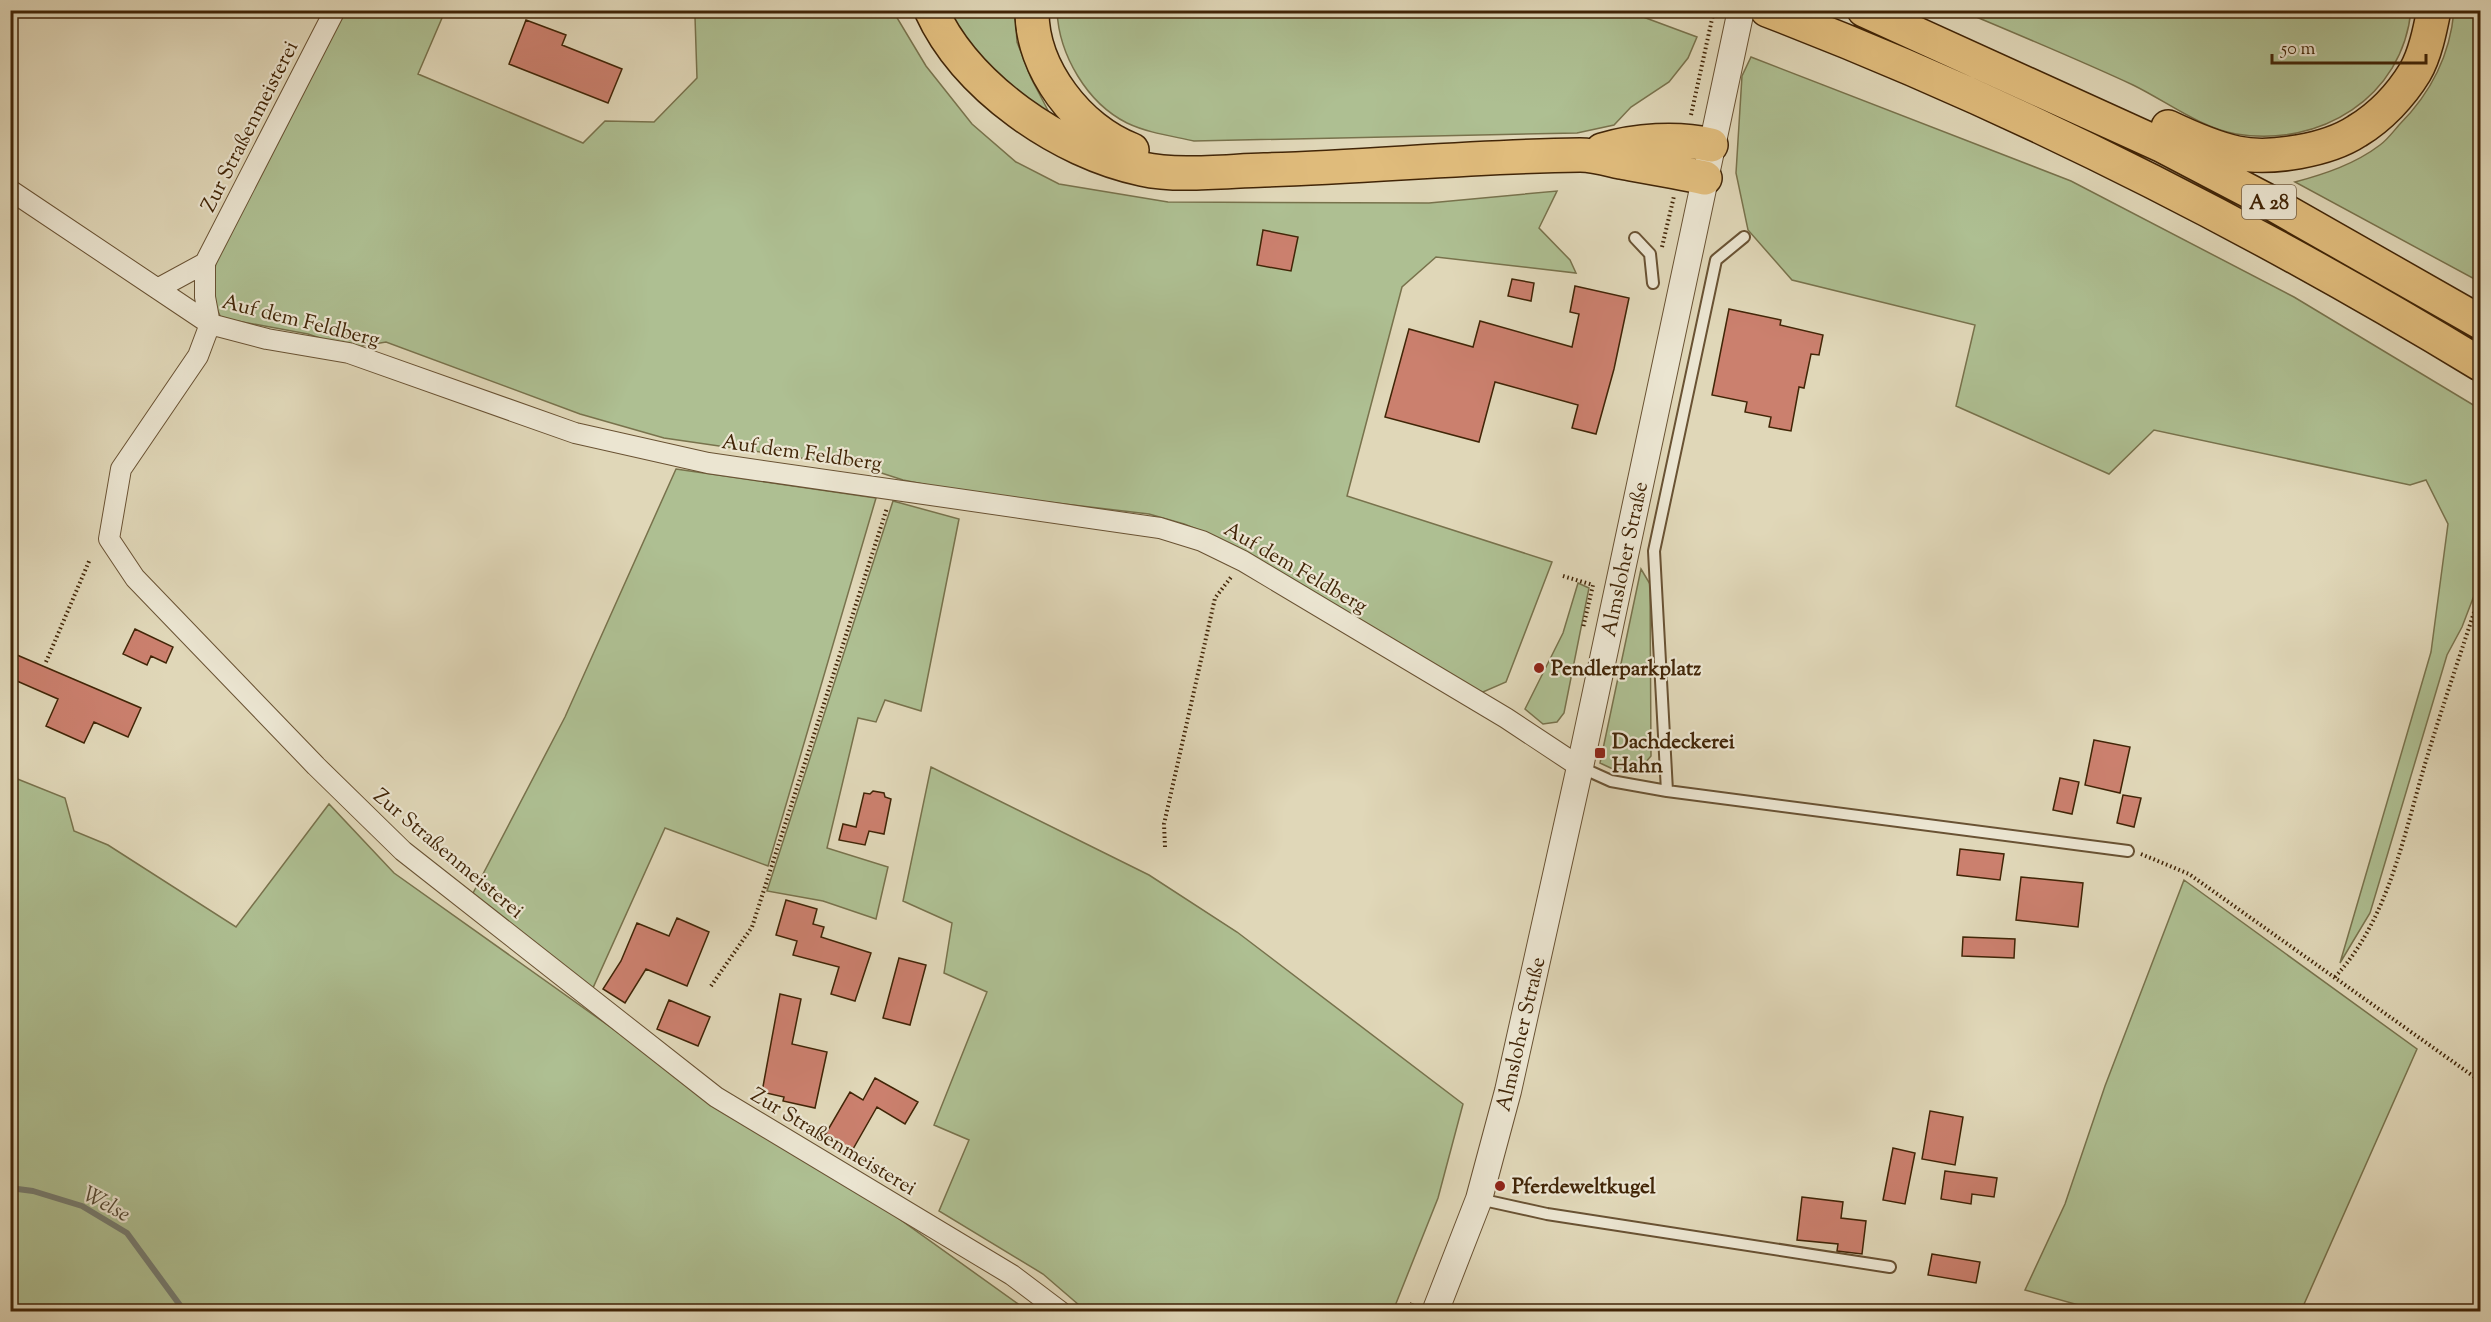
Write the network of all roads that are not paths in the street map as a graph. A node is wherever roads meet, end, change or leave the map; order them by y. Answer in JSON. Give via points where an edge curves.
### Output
{"nodes":[{"id":1,"x":335,"y":10,"type":"edge"},
{"id":2,"x":931,"y":10,"type":"edge"},
{"id":3,"x":1032,"y":10,"type":"edge"},
{"id":4,"x":1741,"y":10,"type":"edge"},
{"id":5,"x":1864,"y":10,"type":"edge"},
{"id":6,"x":2434,"y":10,"type":"edge"},
{"id":7,"x":1773,"y":13,"type":"edge"},
{"id":8,"x":2052,"y":94,"type":"junction"},
{"id":9,"x":1711,"y":145,"type":"junction"},
{"id":10,"x":1583,"y":155,"type":"junction"},
{"id":11,"x":1193,"y":172,"type":"junction"},
{"id":12,"x":1705,"y":178,"type":"junction"},
{"id":13,"x":10,"y":189,"type":"edge"},
{"id":14,"x":1744,"y":237,"type":"dead end"},
{"id":15,"x":1635,"y":238,"type":"dead end"},
{"id":16,"x":205,"y":263,"type":"junction"},
{"id":17,"x":1653,"y":283,"type":"dead end"},
{"id":18,"x":159,"y":288,"type":"junction"},
{"id":19,"x":2481,"y":322,"type":"edge"},
{"id":20,"x":210,"y":324,"type":"junction"},
{"id":21,"x":2481,"y":364,"type":"edge"},
{"id":22,"x":1580,"y":767,"type":"junction"},
{"id":23,"x":1667,"y":791,"type":"junction"},
{"id":24,"x":2128,"y":851,"type":"road end"},
{"id":25,"x":1479,"y":1199,"type":"junction"},
{"id":26,"x":1890,"y":1267,"type":"dead end"},
{"id":27,"x":1061,"y":1311,"type":"edge"},
{"id":28,"x":1435,"y":1311,"type":"edge"}],
"edges":[{"from":1,"to":16,"type":"street","name":"Zur Straßenmeisterei"},
{"from":2,"to":11,"type":"highway","via":[[968,67],[999,97],[1034,122],[1107,159],[1143,170]]},
{"from":3,"to":11,"type":"highway","via":[[1039,52],[1056,86],[1084,119],[1125,147]]},
{"from":4,"to":9,"type":"street","name":"Almsloher Straße"},
{"from":5,"to":8,"type":"highway","number":"A 28"},
{"from":6,"to":8,"type":"highway","via":[[2416,70],[2395,99],[2357,132],[2320,147],[2283,154],[2238,153],[2187,136],[2097,94]]},
{"from":7,"to":21,"type":"highway","number":"A 28","via":[[1954,88],[2148,180],[2355,290]]},
{"from":8,"to":19,"type":"highway","number":"A 28","via":[[2245,189]]},
{"from":9,"to":10,"type":"highway","via":[[1686,139],[1614,146]]},
{"from":9,"to":12,"type":"street","name":"Almsloher Straße"},
{"from":10,"to":11,"type":"highway"},
{"from":10,"to":12,"type":"highway"},
{"from":12,"to":22,"type":"street","name":"Almsloher Straße"},
{"from":13,"to":18,"type":"street","name":"Auf dem Feldberg"},
{"from":14,"to":23,"type":"lane","via":[[1716,260],[1654,551]]},
{"from":15,"to":17,"type":"lane","via":[[1650,254]]},
{"from":16,"to":18,"type":"street"},
{"from":16,"to":20,"type":"street","name":"Zur Straßenmeisterei"},
{"from":18,"to":20,"type":"street","name":"Auf dem Feldberg"},
{"from":20,"to":22,"type":"street","name":"Auf dem Feldberg","via":[[267,339],[349,353],[575,433],[708,463],[1160,528],[1202,541],[1243,561],[1506,718]]},
{"from":20,"to":27,"type":"street","name":"Zur Straßenmeisterei","via":[[198,356],[121,469],[109,539],[135,578],[403,851],[524,947],[716,1097],[1012,1275]]},
{"from":22,"to":23,"type":"lane","via":[[1611,781]]},
{"from":22,"to":25,"type":"street","name":"Almsloher Straße"},
{"from":23,"to":24,"type":"lane"},
{"from":25,"to":26,"type":"lane","via":[[1547,1214]]},
{"from":25,"to":28,"type":"street","name":"Almsloher Straße"}]}
